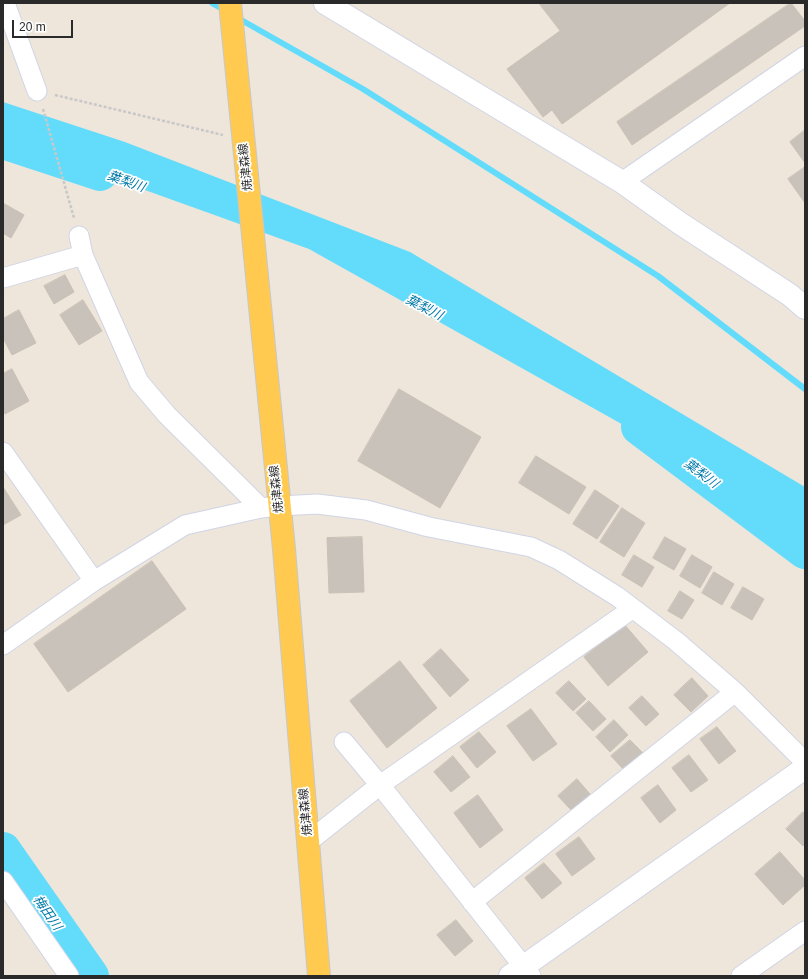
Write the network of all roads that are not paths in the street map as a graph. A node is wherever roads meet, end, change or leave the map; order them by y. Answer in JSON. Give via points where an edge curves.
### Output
{"nodes":[{"id":1,"x":5,"y":3,"type":"edge"},
{"id":2,"x":230,"y":3,"type":"edge"},
{"id":3,"x":325,"y":3,"type":"edge"},
{"id":4,"x":805,"y":56,"type":"edge"},
{"id":5,"x":37,"y":91,"type":"road end"},
{"id":6,"x":622,"y":182,"type":"junction"},
{"id":7,"x":79,"y":236,"type":"road end"},
{"id":8,"x":83,"y":255,"type":"junction"},
{"id":9,"x":3,"y":278,"type":"edge"},
{"id":10,"x":805,"y":308,"type":"edge"},
{"id":11,"x":3,"y":452,"type":"edge"},
{"id":12,"x":270,"y":507,"type":"junction"},
{"id":13,"x":94,"y":581,"type":"junction"},
{"id":14,"x":632,"y":609,"type":"junction"},
{"id":15,"x":3,"y":645,"type":"edge"},
{"id":16,"x":735,"y":692,"type":"junction"},
{"id":17,"x":344,"y":742,"type":"dead end"},
{"id":18,"x":805,"y":762,"type":"edge"},
{"id":19,"x":805,"y":768,"type":"edge"},
{"id":20,"x":380,"y":785,"type":"junction"},
{"id":21,"x":308,"y":842,"type":"junction"},
{"id":22,"x":3,"y":881,"type":"edge"},
{"id":23,"x":472,"y":902,"type":"junction"},
{"id":24,"x":805,"y":931,"type":"edge"},
{"id":25,"x":522,"y":973,"type":"edge"},
{"id":26,"x":69,"y":976,"type":"edge"},
{"id":27,"x":319,"y":976,"type":"edge"},
{"id":28,"x":741,"y":976,"type":"edge"}],
"edges":[{"from":1,"to":5,"type":"street"},
{"from":2,"to":12,"type":"main road","name":"焼津森線","via":[[258,297]]},
{"from":3,"to":6,"type":"street"},
{"from":4,"to":6,"type":"street"},
{"from":6,"to":10,"type":"street","via":[[790,295]]},
{"from":7,"to":8,"type":"street"},
{"from":8,"to":9,"type":"street"},
{"from":8,"to":12,"type":"street","via":[[139,382],[167,415]]},
{"from":11,"to":13,"type":"street"},
{"from":12,"to":13,"type":"street","via":[[184,525]]},
{"from":12,"to":14,"type":"street","via":[[317,504],[366,510],[428,528],[531,547],[593,580]]},
{"from":12,"to":21,"type":"main road","name":"焼津森線"},
{"from":13,"to":15,"type":"street"},
{"from":14,"to":16,"type":"street","via":[[676,641]]},
{"from":14,"to":20,"type":"street"},
{"from":16,"to":18,"type":"street"},
{"from":16,"to":23,"type":"street"},
{"from":17,"to":20,"type":"street"},
{"from":19,"to":25,"type":"street"},
{"from":20,"to":21,"type":"street"},
{"from":20,"to":23,"type":"street"},
{"from":21,"to":27,"type":"main road","name":"焼津森線"},
{"from":22,"to":26,"type":"street"},
{"from":23,"to":25,"type":"street"},
{"from":24,"to":28,"type":"street"}]}
